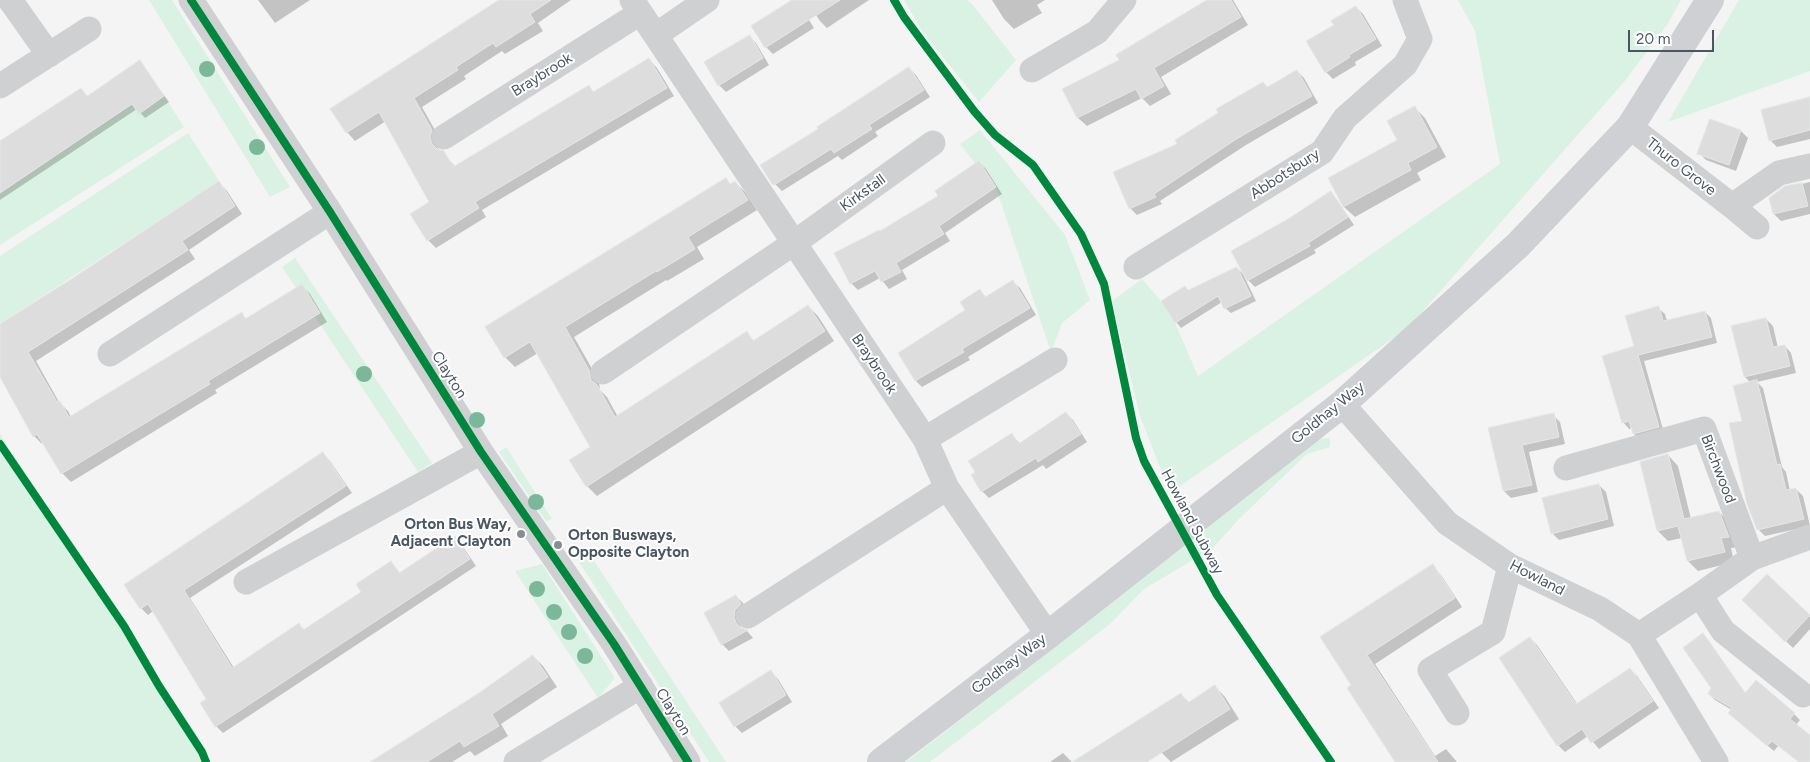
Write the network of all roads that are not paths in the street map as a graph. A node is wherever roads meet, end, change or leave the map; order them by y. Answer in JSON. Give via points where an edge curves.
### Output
{"nodes":[{"id":1,"x":10,"y":0,"type":"edge"},
{"id":2,"x":191,"y":0,"type":"edge"},
{"id":3,"x":707,"y":0,"type":"edge"},
{"id":4,"x":1124,"y":0,"type":"edge"},
{"id":5,"x":1405,"y":0,"type":"edge"},
{"id":6,"x":1710,"y":0,"type":"edge"},
{"id":7,"x":636,"y":6,"type":"edge"},
{"id":8,"x":89,"y":29,"type":"dead end"},
{"id":9,"x":656,"y":35,"type":"junction"},
{"id":10,"x":49,"y":55,"type":"junction"},
{"id":11,"x":1032,"y":70,"type":"dead end"},
{"id":12,"x":0,"y":86,"type":"edge"},
{"id":13,"x":1630,"y":127,"type":"junction"},
{"id":14,"x":444,"y":137,"type":"dead end"},
{"id":15,"x":933,"y":143,"type":"dead end"},
{"id":16,"x":1810,"y":166,"type":"edge"},
{"id":17,"x":1732,"y":206,"type":"junction"},
{"id":18,"x":330,"y":212,"type":"junction"},
{"id":19,"x":1757,"y":227,"type":"dead end"},
{"id":20,"x":794,"y":243,"type":"junction"},
{"id":21,"x":1136,"y":267,"type":"dead end"},
{"id":22,"x":110,"y":354,"type":"dead end"},
{"id":23,"x":1056,"y":360,"type":"dead end"},
{"id":24,"x":603,"y":372,"type":"dead end"},
{"id":25,"x":1342,"y":404,"type":"junction"},
{"id":26,"x":925,"y":439,"type":"junction"},
{"id":27,"x":481,"y":452,"type":"junction"},
{"id":28,"x":1566,"y":468,"type":"dead end"},
{"id":29,"x":947,"y":488,"type":"junction"},
{"id":30,"x":1810,"y":536,"type":"edge"},
{"id":31,"x":1752,"y":558,"type":"junction"},
{"id":32,"x":1510,"y":566,"type":"junction"},
{"id":33,"x":246,"y":582,"type":"dead end"},
{"id":34,"x":1700,"y":595,"type":"junction"},
{"id":35,"x":748,"y":616,"type":"dead end"},
{"id":36,"x":1048,"y":635,"type":"junction"},
{"id":37,"x":1640,"y":635,"type":"junction"},
{"id":38,"x":641,"y":686,"type":"junction"},
{"id":39,"x":1803,"y":695,"type":"dead end"},
{"id":40,"x":1457,"y":713,"type":"dead end"},
{"id":41,"x":516,"y":762,"type":"edge"},
{"id":42,"x":688,"y":762,"type":"edge"},
{"id":43,"x":881,"y":762,"type":"edge"},
{"id":44,"x":1716,"y":762,"type":"edge"}],
"edges":[{"from":1,"to":10,"type":"street"},
{"from":2,"to":18,"type":"street","name":"Clayton"},
{"from":3,"to":9,"type":"street"},
{"from":4,"to":11,"type":"street","via":[[1097,32]]},
{"from":5,"to":21,"type":"street","name":"Abbotsbury","via":[[1420,39],[1405,65],[1345,118],[1322,152]]},
{"from":6,"to":13,"type":"street","name":"Goldhay Way"},
{"from":7,"to":9,"type":"street","name":"Braybrook"},
{"from":7,"to":14,"type":"street","name":"Braybrook"},
{"from":8,"to":10,"type":"street"},
{"from":9,"to":20,"type":"street","name":"Braybrook"},
{"from":10,"to":12,"type":"street"},
{"from":13,"to":17,"type":"street","name":"Thuro Grove"},
{"from":13,"to":25,"type":"street","name":"Goldhay Way","via":[[1518,245]]},
{"from":15,"to":20,"type":"street","name":"Kirkstall"},
{"from":16,"to":17,"type":"street","via":[[1779,173]]},
{"from":17,"to":19,"type":"street","name":"Thuro Grove"},
{"from":18,"to":22,"type":"street"},
{"from":18,"to":27,"type":"street","name":"Clayton"},
{"from":20,"to":24,"type":"street"},
{"from":20,"to":26,"type":"street","name":"Braybrook"},
{"from":23,"to":26,"type":"street"},
{"from":25,"to":32,"type":"street","name":"Howland","via":[[1448,524]]},
{"from":25,"to":36,"type":"street","name":"Goldhay Way"},
{"from":26,"to":29,"type":"street","name":"Braybrook"},
{"from":27,"to":33,"type":"street"},
{"from":27,"to":38,"type":"street","name":"Clayton"},
{"from":28,"to":31,"type":"street","name":"Birchwood","via":[[1704,429]]},
{"from":29,"to":35,"type":"street"},
{"from":29,"to":36,"type":"street","name":"Braybrook"},
{"from":30,"to":31,"type":"street"},
{"from":31,"to":34,"type":"street"},
{"from":32,"to":37,"type":"street","name":"Howland","via":[[1600,609]]},
{"from":32,"to":40,"type":"street","via":[[1493,632],[1430,670]]},
{"from":34,"to":37,"type":"street"},
{"from":34,"to":39,"type":"street","via":[[1723,631]]},
{"from":36,"to":43,"type":"street","name":"Goldhay Way"},
{"from":37,"to":44,"type":"street","name":"Howland"},
{"from":38,"to":41,"type":"street","name":"Clayton"},
{"from":38,"to":42,"type":"street","name":"Clayton"}]}
